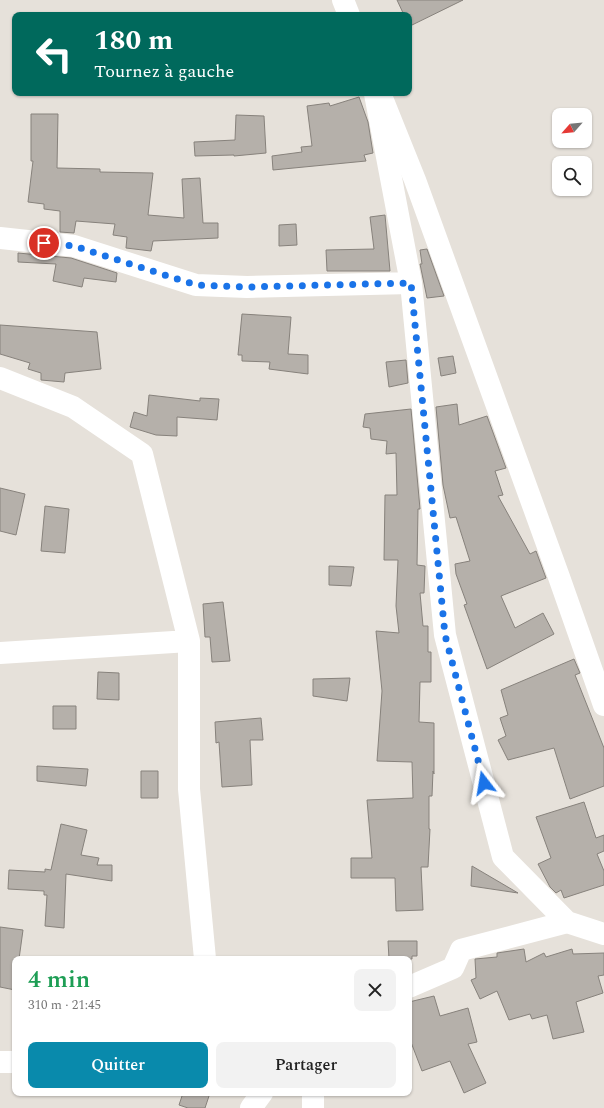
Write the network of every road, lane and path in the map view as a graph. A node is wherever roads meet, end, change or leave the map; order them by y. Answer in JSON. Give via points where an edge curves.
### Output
{"nodes":[{"id":1,"x":343,"y":0,"type":"edge"},
{"id":2,"x":348,"y":12,"type":"edge"},
{"id":3,"x":376,"y":96,"type":"edge"},
{"id":4,"x":381,"y":96,"type":"edge"},
{"id":5,"x":0,"y":238,"type":"edge"},
{"id":6,"x":411,"y":283,"type":"junction"},
{"id":7,"x":0,"y":378,"type":"edge"},
{"id":8,"x":189,"y":641,"type":"junction"},
{"id":9,"x":0,"y":653,"type":"edge"},
{"id":10,"x":604,"y":705,"type":"edge"},
{"id":11,"x":567,"y":922,"type":"junction"},
{"id":12,"x":604,"y":934,"type":"edge"},
{"id":13,"x":205,"y":956,"type":"edge"},
{"id":14,"x":412,"y":985,"type":"edge"},
{"id":15,"x":0,"y":1062,"type":"edge"},
{"id":16,"x":12,"y":1062,"type":"edge"},
{"id":17,"x":260,"y":1096,"type":"edge"},
{"id":18,"x":313,"y":1096,"type":"edge"},
{"id":19,"x":251,"y":1108,"type":"edge"},
{"id":20,"x":313,"y":1108,"type":"edge"}],
"edges":[{"from":1,"to":2,"type":"street"},
{"from":3,"to":6,"type":"street"},
{"from":4,"to":10,"type":"street","via":[[415,180]]},
{"from":5,"to":6,"type":"street","via":[[74,246],[196,285],[247,287]]},
{"from":6,"to":11,"type":"street","via":[[445,635],[503,857]]},
{"from":7,"to":8,"type":"street","via":[[73,408],[142,454]]},
{"from":8,"to":9,"type":"street"},
{"from":8,"to":13,"type":"street","via":[[189,789]]},
{"from":11,"to":12,"type":"street"},
{"from":11,"to":14,"type":"street","via":[[461,950],[453,968]]},
{"from":15,"to":16,"type":"street"},
{"from":17,"to":19,"type":"street"},
{"from":18,"to":20,"type":"street"}]}
